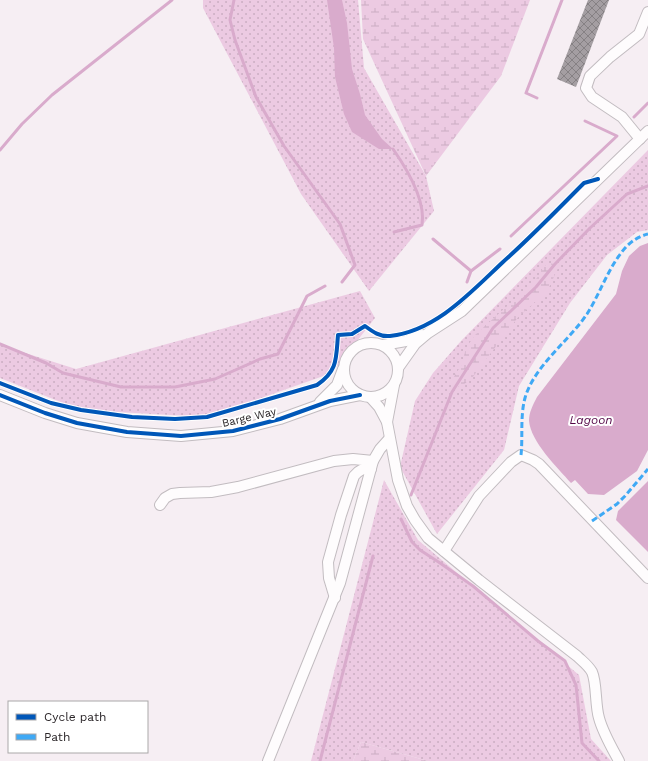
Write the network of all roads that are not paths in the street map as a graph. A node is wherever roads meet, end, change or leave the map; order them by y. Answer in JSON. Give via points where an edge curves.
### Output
{"nodes":[{"id":1,"x":648,"y":12,"type":"edge"},
{"id":2,"x":648,"y":131,"type":"edge"},
{"id":3,"x":640,"y":139,"type":"junction"},
{"id":4,"x":428,"y":333,"type":"junction"},
{"id":5,"x":384,"y":345,"type":"junction"},
{"id":6,"x":343,"y":367,"type":"junction"},
{"id":7,"x":398,"y":368,"type":"junction"},
{"id":8,"x":394,"y":385,"type":"junction"},
{"id":9,"x":0,"y":395,"type":"edge"},
{"id":10,"x":365,"y":396,"type":"junction"},
{"id":11,"x":315,"y":406,"type":"junction"},
{"id":12,"x":387,"y":422,"type":"junction"},
{"id":13,"x":389,"y":439,"type":"junction"},
{"id":14,"x":372,"y":465,"type":"junction"},
{"id":15,"x":160,"y":505,"type":"dead end"},
{"id":16,"x":444,"y":551,"type":"junction"},
{"id":17,"x":648,"y":578,"type":"edge"},
{"id":18,"x":334,"y":598,"type":"junction"},
{"id":19,"x":268,"y":761,"type":"edge"},
{"id":20,"x":619,"y":761,"type":"edge"}],
"edges":[{"from":1,"to":3,"type":"street","via":[[639,34],[590,76],[586,88],[592,97],[622,117]]},
{"from":2,"to":3,"type":"street"},
{"from":3,"to":4,"type":"street","via":[[462,311]]},
{"from":4,"to":5,"type":"street"},
{"from":4,"to":7,"type":"street","via":[[415,344]]},
{"from":5,"to":6,"type":"street","via":[[373,342],[356,346]]},
{"from":5,"to":7,"type":"street","via":[[396,359]]},
{"from":6,"to":10,"type":"street","via":[[347,384]]},
{"from":6,"to":11,"type":"street","name":"Barge Way","via":[[337,385]]},
{"from":7,"to":8,"type":"street"},
{"from":8,"to":10,"type":"street","via":[[388,392],[379,396]]},
{"from":8,"to":12,"type":"street"},
{"from":9,"to":11,"type":"street","name":"Barge Way","via":[[77,424],[162,435],[233,431],[280,419]]},
{"from":10,"to":11,"type":"street","name":"Barge Way","via":[[339,399]]},
{"from":10,"to":12,"type":"street","via":[[379,407]]},
{"from":12,"to":13,"type":"street"},
{"from":13,"to":14,"type":"street","via":[[380,449]]},
{"from":13,"to":16,"type":"street","via":[[407,506],[423,532]]},
{"from":14,"to":15,"type":"street","via":[[353,459],[334,461],[238,487],[211,492],[172,494]]},
{"from":14,"to":18,"type":"street","via":[[346,566]]},
{"from":14,"to":18,"type":"street","via":[[359,470],[354,476],[333,544],[328,569]]},
{"from":16,"to":17,"type":"street","via":[[483,490],[511,462],[521,456],[539,464]]},
{"from":16,"to":20,"type":"street","via":[[587,665],[594,680],[603,730]]},
{"from":18,"to":19,"type":"street"}]}
